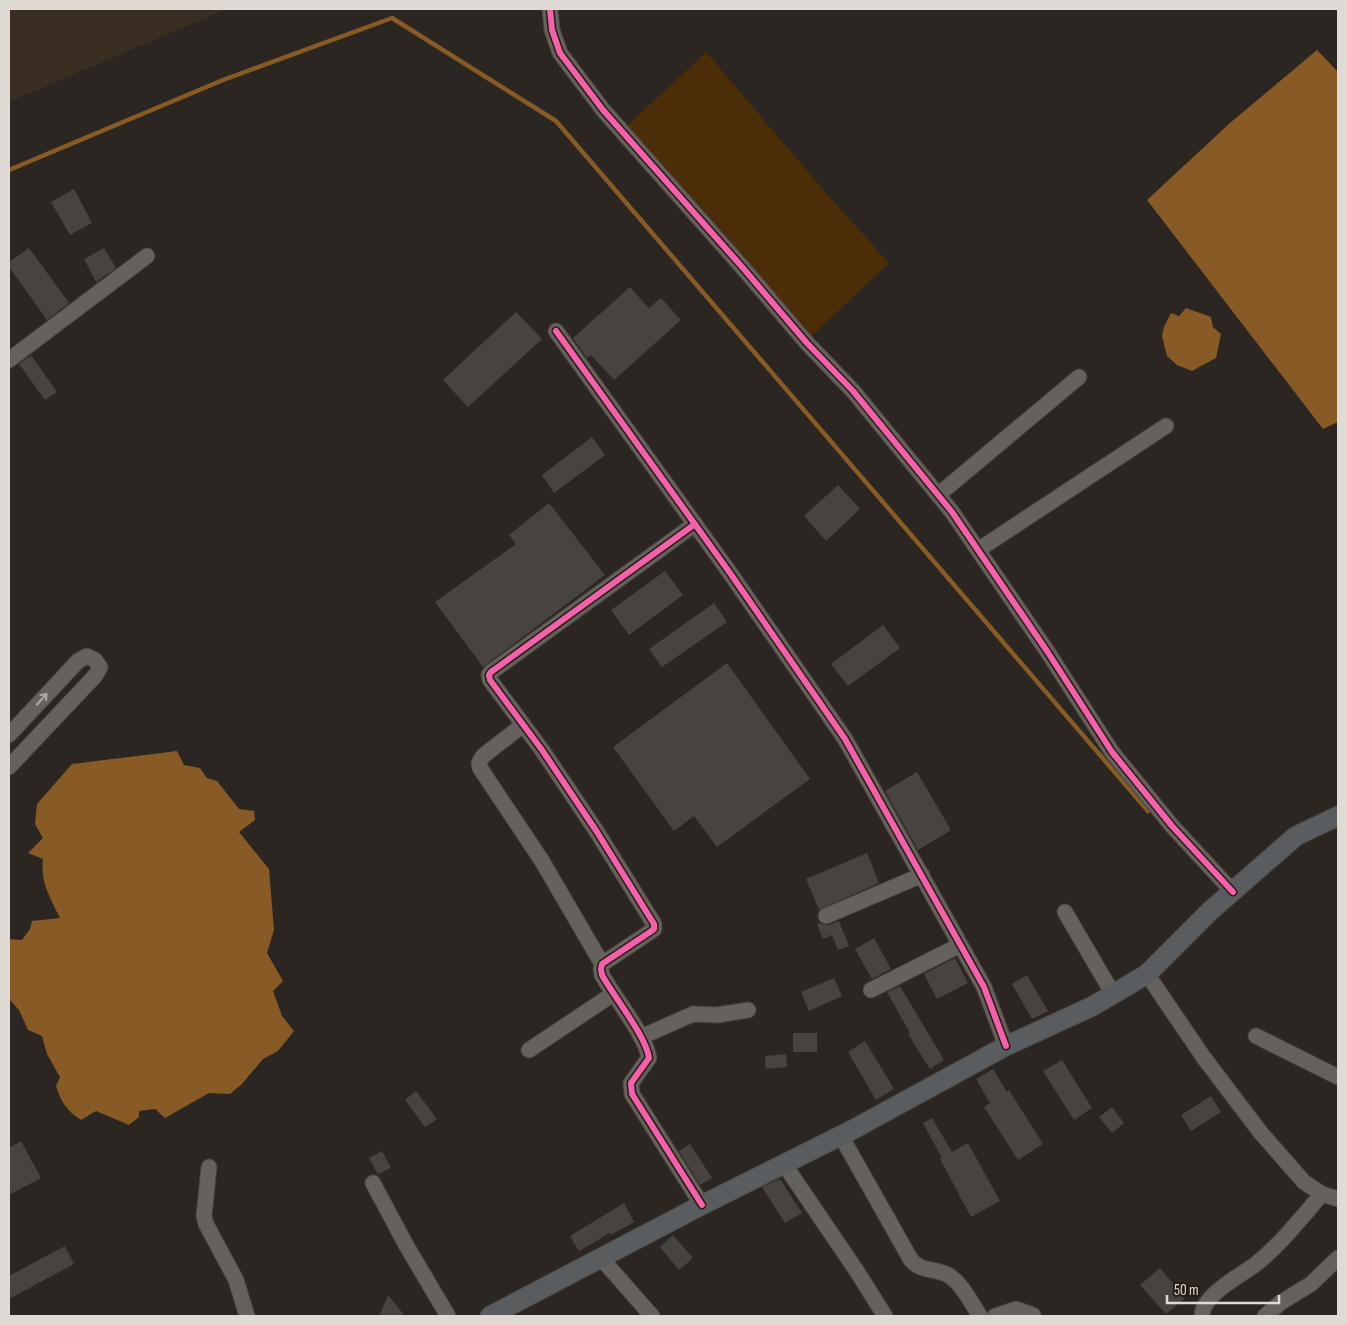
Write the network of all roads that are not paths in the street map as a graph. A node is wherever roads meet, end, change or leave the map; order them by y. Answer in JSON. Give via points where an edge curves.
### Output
{"nodes":[{"id":1,"x":550,"y":9,"type":"edge"},
{"id":2,"x":147,"y":256,"type":"dead end"},
{"id":3,"x":556,"y":330,"type":"dead end"},
{"id":4,"x":9,"y":360,"type":"edge"},
{"id":5,"x":1079,"y":377,"type":"dead end"},
{"id":6,"x":1166,"y":426,"type":"dead end"},
{"id":7,"x":938,"y":495,"type":"junction"},
{"id":8,"x":694,"y":524,"type":"junction"},
{"id":9,"x":978,"y":550,"type":"junction"},
{"id":10,"x":523,"y":725,"type":"junction"},
{"id":11,"x":9,"y":735,"type":"edge"},
{"id":12,"x":9,"y":767,"type":"edge"},
{"id":13,"x":1338,"y":816,"type":"edge"},
{"id":14,"x":922,"y":875,"type":"junction"},
{"id":15,"x":1233,"y":892,"type":"junction"},
{"id":16,"x":1065,"y":912,"type":"dead end"},
{"id":17,"x":826,"y":916,"type":"dead end"},
{"id":18,"x":960,"y":945,"type":"junction"},
{"id":19,"x":602,"y":964,"type":"junction"},
{"id":20,"x":1147,"y":974,"type":"junction"},
{"id":21,"x":871,"y":990,"type":"dead end"},
{"id":22,"x":613,"y":994,"type":"junction"},
{"id":23,"x":1113,"y":994,"type":"junction"},
{"id":24,"x":748,"y":1010,"type":"dead end"},
{"id":25,"x":1256,"y":1036,"type":"dead end"},
{"id":26,"x":641,"y":1037,"type":"junction"},
{"id":27,"x":1006,"y":1046,"type":"junction"},
{"id":28,"x":529,"y":1050,"type":"dead end"},
{"id":29,"x":1338,"y":1077,"type":"edge"},
{"id":30,"x":841,"y":1136,"type":"junction"},
{"id":31,"x":784,"y":1164,"type":"junction"},
{"id":32,"x":209,"y":1167,"type":"dead end"},
{"id":33,"x":373,"y":1183,"type":"dead end"},
{"id":34,"x":1322,"y":1194,"type":"junction"},
{"id":35,"x":1338,"y":1200,"type":"edge"},
{"id":36,"x":702,"y":1205,"type":"junction"},
{"id":37,"x":600,"y":1258,"type":"junction"},
{"id":38,"x":1338,"y":1258,"type":"edge"},
{"id":39,"x":1033,"y":1315,"type":"dead end"},
{"id":40,"x":247,"y":1316,"type":"edge"},
{"id":41,"x":448,"y":1316,"type":"edge"},
{"id":42,"x":490,"y":1316,"type":"edge"},
{"id":43,"x":652,"y":1316,"type":"edge"},
{"id":44,"x":885,"y":1316,"type":"edge"},
{"id":45,"x":980,"y":1316,"type":"edge"},
{"id":46,"x":995,"y":1316,"type":"edge"},
{"id":47,"x":1202,"y":1316,"type":"edge"},
{"id":48,"x":1264,"y":1316,"type":"edge"}],
"edges":[{"from":1,"to":7,"type":"street","via":[[552,30],[560,54],[603,110],[806,342],[853,391]]},
{"from":2,"to":4,"type":"street"},
{"from":3,"to":8,"type":"street"},
{"from":5,"to":7,"type":"street"},
{"from":6,"to":9,"type":"street"},
{"from":7,"to":9,"type":"street"},
{"from":8,"to":10,"type":"street","via":[[491,672],[490,680]]},
{"from":8,"to":14,"type":"street","via":[[844,739]]},
{"from":9,"to":15,"type":"street","via":[[1112,752],[1172,826]]},
{"from":10,"to":19,"type":"street","via":[[483,756],[480,768],[542,861]]},
{"from":10,"to":19,"type":"street","via":[[597,832],[654,924],[654,929]]},
{"from":11,"to":12,"type":"street","one_way":true,"via":[[78,661],[87,656],[95,660],[100,667],[95,676]]},
{"from":13,"to":15,"type":"main road","via":[[1296,836]]},
{"from":14,"to":17,"type":"street"},
{"from":14,"to":18,"type":"street"},
{"from":15,"to":20,"type":"main road"},
{"from":16,"to":23,"type":"street"},
{"from":18,"to":21,"type":"street"},
{"from":18,"to":27,"type":"street","via":[[984,988]]},
{"from":19,"to":22,"type":"street","via":[[602,975]]},
{"from":20,"to":23,"type":"main road"},
{"from":20,"to":34,"type":"street","via":[[1204,1058],[1261,1132],[1304,1182]]},
{"from":22,"to":26,"type":"street"},
{"from":22,"to":28,"type":"street"},
{"from":23,"to":27,"type":"main road"},
{"from":24,"to":26,"type":"street","via":[[693,1014]]},
{"from":25,"to":29,"type":"street"},
{"from":26,"to":36,"type":"street","via":[[649,1058],[631,1083],[632,1094]]},
{"from":27,"to":30,"type":"main road"},
{"from":30,"to":31,"type":"main road"},
{"from":30,"to":45,"type":"street","via":[[915,1266],[949,1276]]},
{"from":31,"to":36,"type":"main road"},
{"from":31,"to":44,"type":"street"},
{"from":32,"to":40,"type":"street","via":[[206,1224],[236,1280]]},
{"from":33,"to":41,"type":"street"},
{"from":34,"to":35,"type":"street"},
{"from":34,"to":47,"type":"street","via":[[1257,1263],[1208,1300]]},
{"from":36,"to":37,"type":"main road"},
{"from":37,"to":42,"type":"main road"},
{"from":37,"to":43,"type":"street"},
{"from":38,"to":48,"type":"street","via":[[1310,1284]]},
{"from":39,"to":46,"type":"street","via":[[1016,1309]]}]}
